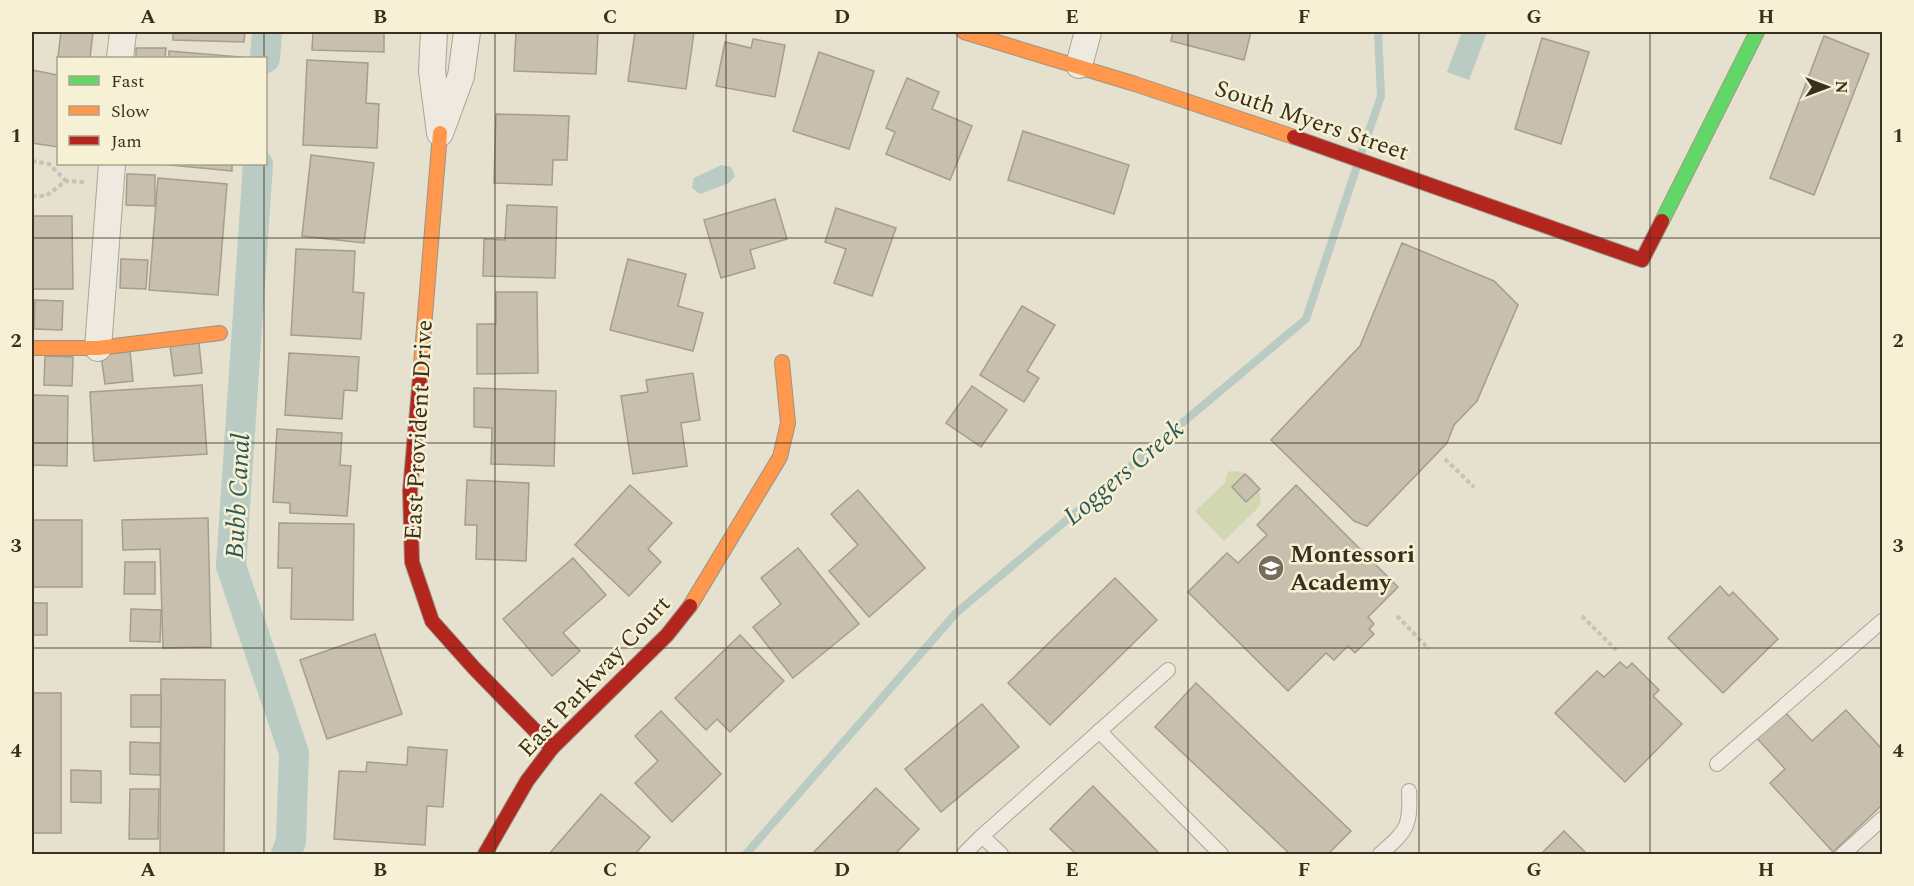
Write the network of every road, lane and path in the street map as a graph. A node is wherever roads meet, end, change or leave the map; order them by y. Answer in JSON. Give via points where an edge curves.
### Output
{"nodes":[{"id":1,"x":123,"y":32,"type":"edge"},
{"id":2,"x":434,"y":32,"type":"edge"},
{"id":3,"x":467,"y":32,"type":"edge"},
{"id":4,"x":964,"y":32,"type":"edge"},
{"id":5,"x":1088,"y":32,"type":"edge"},
{"id":6,"x":1757,"y":32,"type":"edge"},
{"id":7,"x":120,"y":57,"type":"edge"},
{"id":8,"x":1079,"y":65,"type":"junction"},
{"id":9,"x":440,"y":133,"type":"junction"},
{"id":10,"x":32,"y":161,"type":"edge"},
{"id":11,"x":112,"y":165,"type":"edge"},
{"id":12,"x":32,"y":196,"type":"edge"},
{"id":13,"x":220,"y":333,"type":"dead end"},
{"id":14,"x":32,"y":348,"type":"edge"},
{"id":15,"x":98,"y":348,"type":"junction"},
{"id":16,"x":782,"y":362,"type":"dead end"},
{"id":17,"x":1445,"y":459,"type":"dead end"},
{"id":18,"x":1474,"y":487,"type":"dead end"},
{"id":19,"x":1397,"y":616,"type":"dead end"},
{"id":20,"x":1582,"y":616,"type":"dead end"},
{"id":21,"x":1882,"y":621,"type":"edge"},
{"id":22,"x":1429,"y":649,"type":"dead end"},
{"id":23,"x":1616,"y":650,"type":"dead end"},
{"id":24,"x":1168,"y":670,"type":"dead end"},
{"id":25,"x":1099,"y":731,"type":"junction"},
{"id":26,"x":552,"y":748,"type":"junction"},
{"id":27,"x":1717,"y":764,"type":"dead end"},
{"id":28,"x":1409,"y":791,"type":"dead end"},
{"id":29,"x":1882,"y":819,"type":"edge"},
{"id":30,"x":982,"y":836,"type":"junction"},
{"id":31,"x":485,"y":855,"type":"edge"},
{"id":32,"x":964,"y":855,"type":"edge"},
{"id":33,"x":1000,"y":855,"type":"edge"},
{"id":34,"x":1221,"y":855,"type":"edge"},
{"id":35,"x":1380,"y":855,"type":"edge"},
{"id":36,"x":1843,"y":855,"type":"edge"}],
"edges":[{"from":1,"to":7,"type":"street"},
{"from":2,"to":9,"type":"street","name":"East Provident Drive","via":[[432,71]]},
{"from":3,"to":9,"type":"street","name":"East Provident Drive","via":[[461,76]]},
{"from":4,"to":8,"type":"street","name":"South Myers Street"},
{"from":5,"to":8,"type":"street"},
{"from":6,"to":8,"type":"street","name":"South Myers Street","via":[[1642,260]]},
{"from":9,"to":26,"type":"street","name":"East Provident Drive","via":[[410,491],[412,562],[432,621]]},
{"from":10,"to":12,"type":"path","via":[[49,164],[66,181],[46,196]]},
{"from":11,"to":15,"type":"street"},
{"from":13,"to":15,"type":"street"},
{"from":14,"to":15,"type":"street"},
{"from":16,"to":26,"type":"street","name":"East Parkway Court","via":[[788,423],[780,457],[697,598],[667,635]]},
{"from":17,"to":18,"type":"path"},
{"from":19,"to":22,"type":"path"},
{"from":20,"to":23,"type":"path"},
{"from":21,"to":27,"type":"lane"},
{"from":24,"to":25,"type":"lane"},
{"from":25,"to":30,"type":"lane"},
{"from":25,"to":34,"type":"lane"},
{"from":26,"to":31,"type":"street","name":"East Parkway Court","via":[[527,782]]},
{"from":28,"to":35,"type":"lane","via":[[1410,813],[1405,832]]},
{"from":29,"to":36,"type":"lane"},
{"from":30,"to":32,"type":"lane"},
{"from":30,"to":33,"type":"lane"}]}
